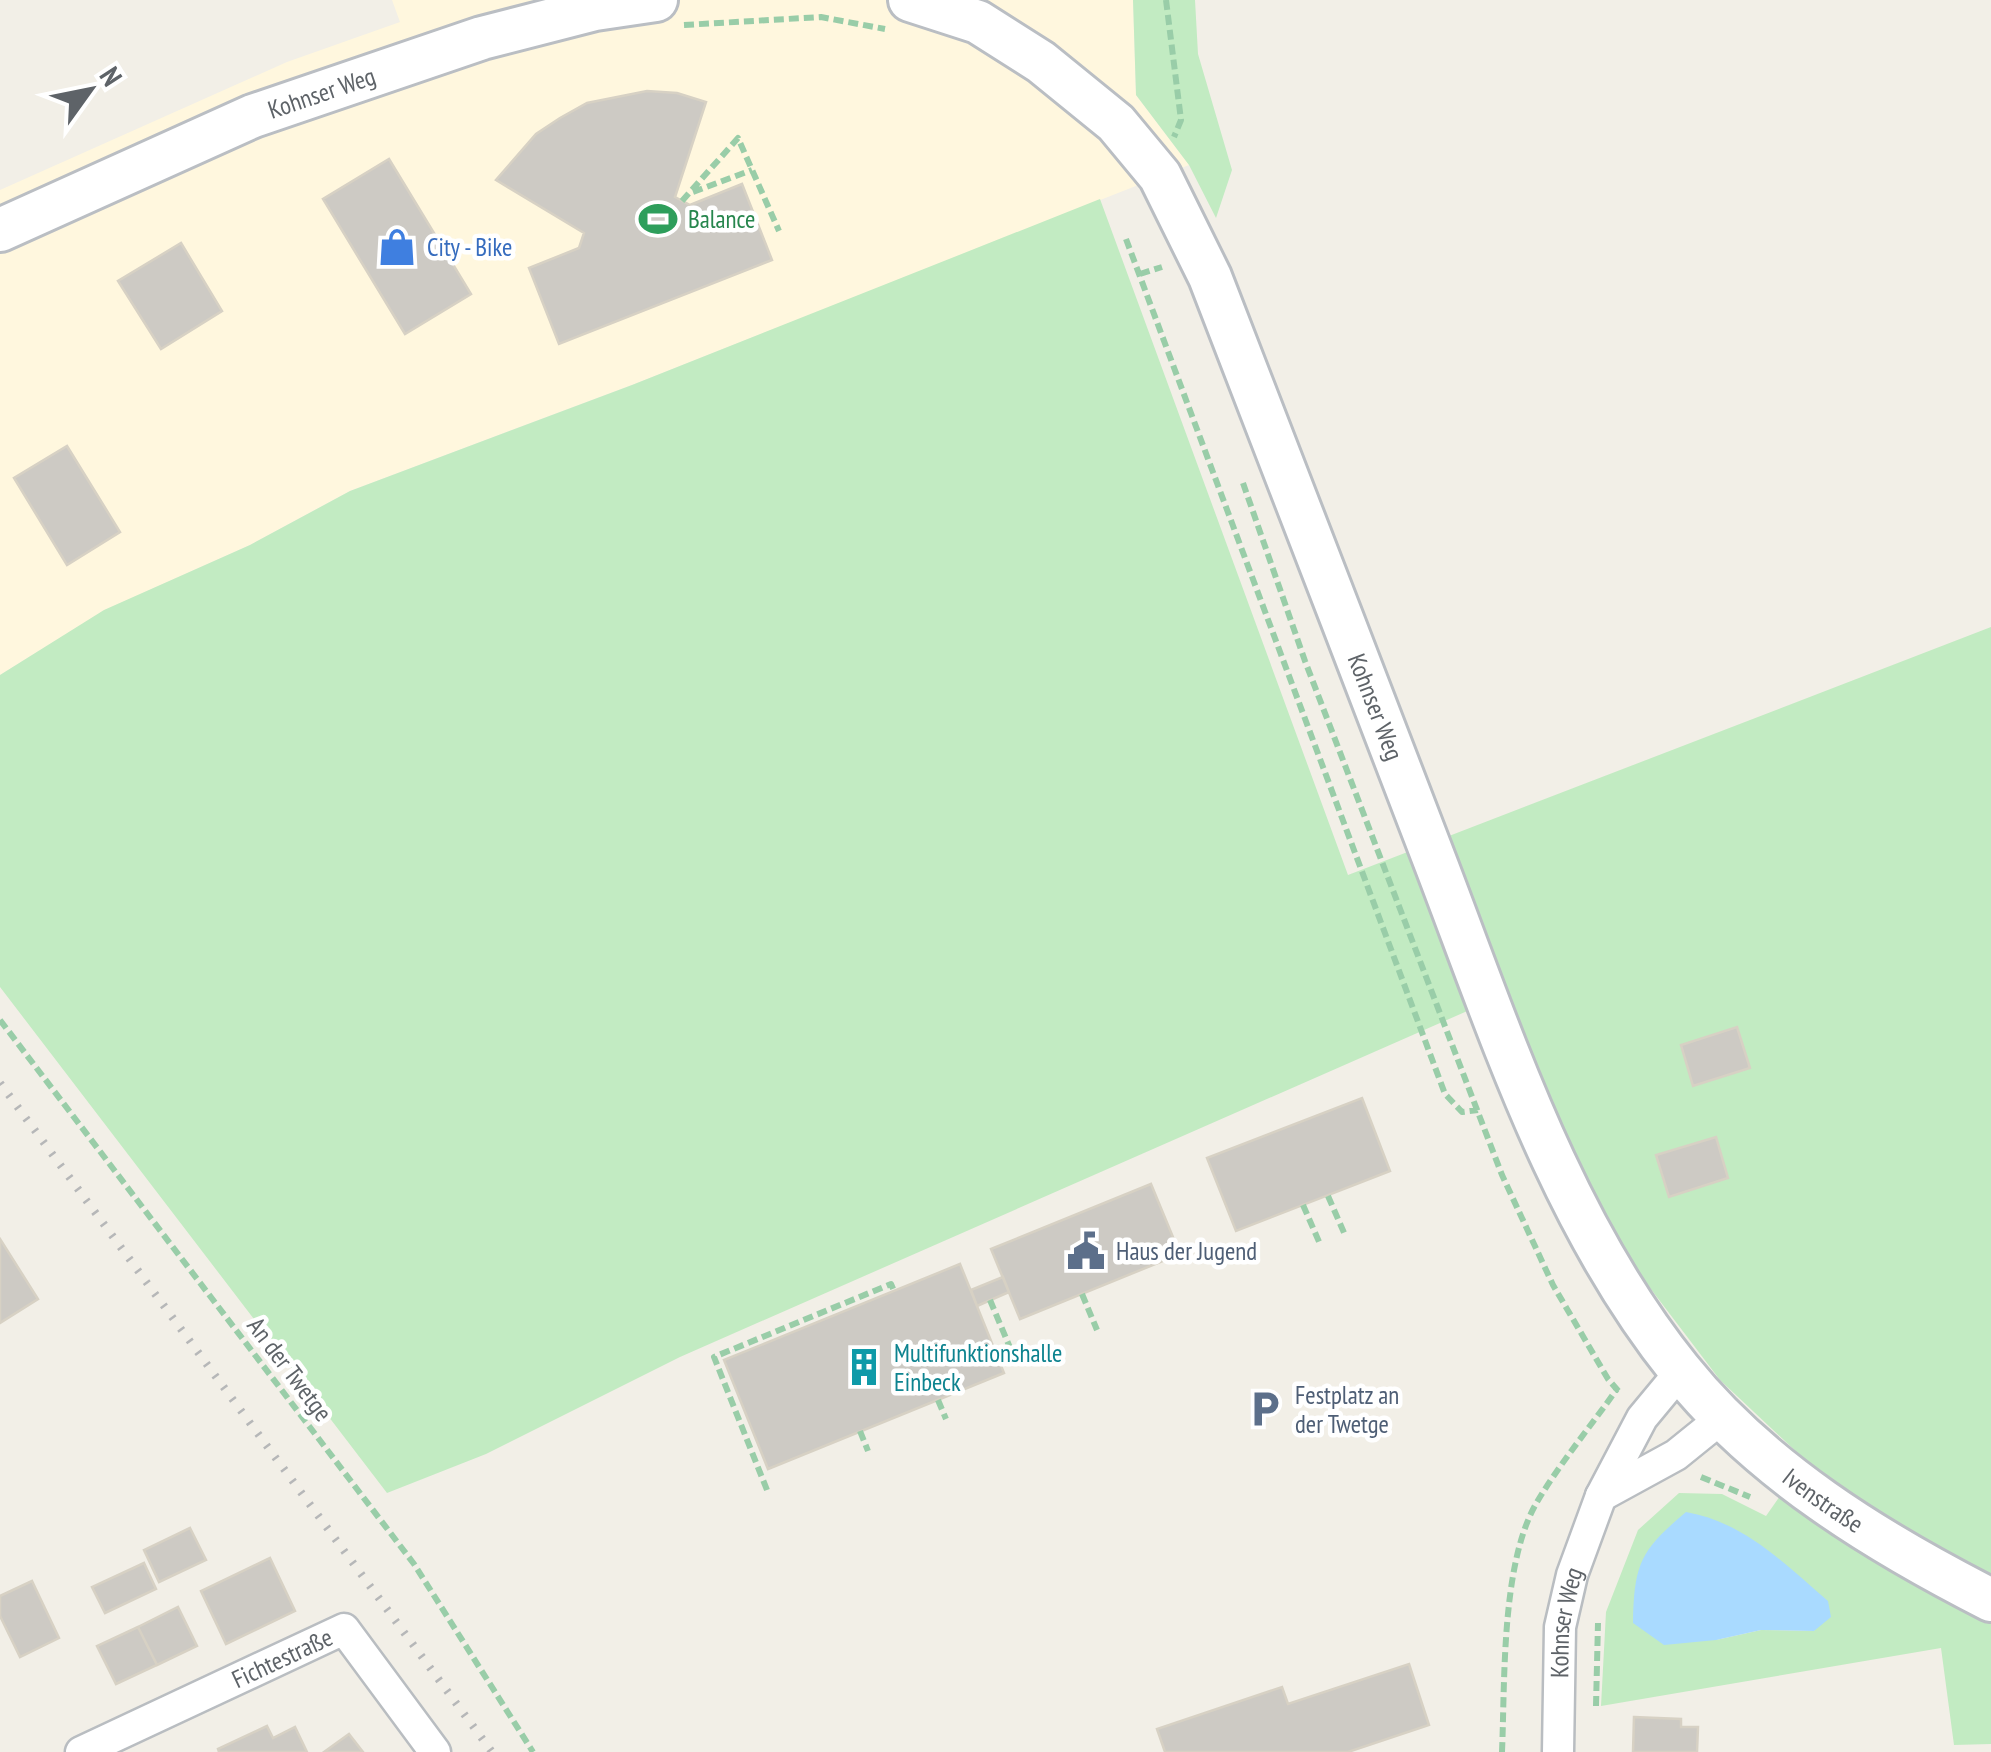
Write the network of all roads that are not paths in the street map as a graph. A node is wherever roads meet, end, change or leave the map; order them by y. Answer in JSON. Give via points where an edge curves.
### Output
{"nodes":[{"id":1,"x":666,"y":14,"type":"edge"},
{"id":2,"x":903,"y":16,"type":"edge"},
{"id":3,"x":0,"y":230,"type":"edge"},
{"id":4,"x":1680,"y":1372,"type":"junction"},
{"id":5,"x":1723,"y":1417,"type":"junction"},
{"id":6,"x":1601,"y":1496,"type":"junction"},
{"id":7,"x":1991,"y":1600,"type":"edge"},
{"id":8,"x":81,"y":1752,"type":"edge"},
{"id":9,"x":435,"y":1752,"type":"edge"},
{"id":10,"x":1558,"y":1752,"type":"edge"}],
"edges":[{"from":1,"to":3,"type":"street","name":"Kohnser Weg","via":[[594,8],[482,38],[253,116]]},
{"from":2,"to":4,"type":"street","name":"Kohnser Weg","via":[[978,22],[1116,123],[1160,176],[1210,277],[1552,1156],[1591,1238]]},
{"from":4,"to":5,"type":"street","name":"Ivenstraße"},
{"from":4,"to":6,"type":"street","name":"Kohnser Weg","via":[[1642,1418]]},
{"from":5,"to":6,"type":"street","via":[[1676,1455]]},
{"from":5,"to":7,"type":"street","name":"Ivenstraße","via":[[1818,1499]]},
{"from":6,"to":10,"type":"street","name":"Kohnser Weg","via":[[1560,1627]]},
{"from":8,"to":9,"type":"street","name":"Fichtestraße","via":[[344,1628]]}]}
